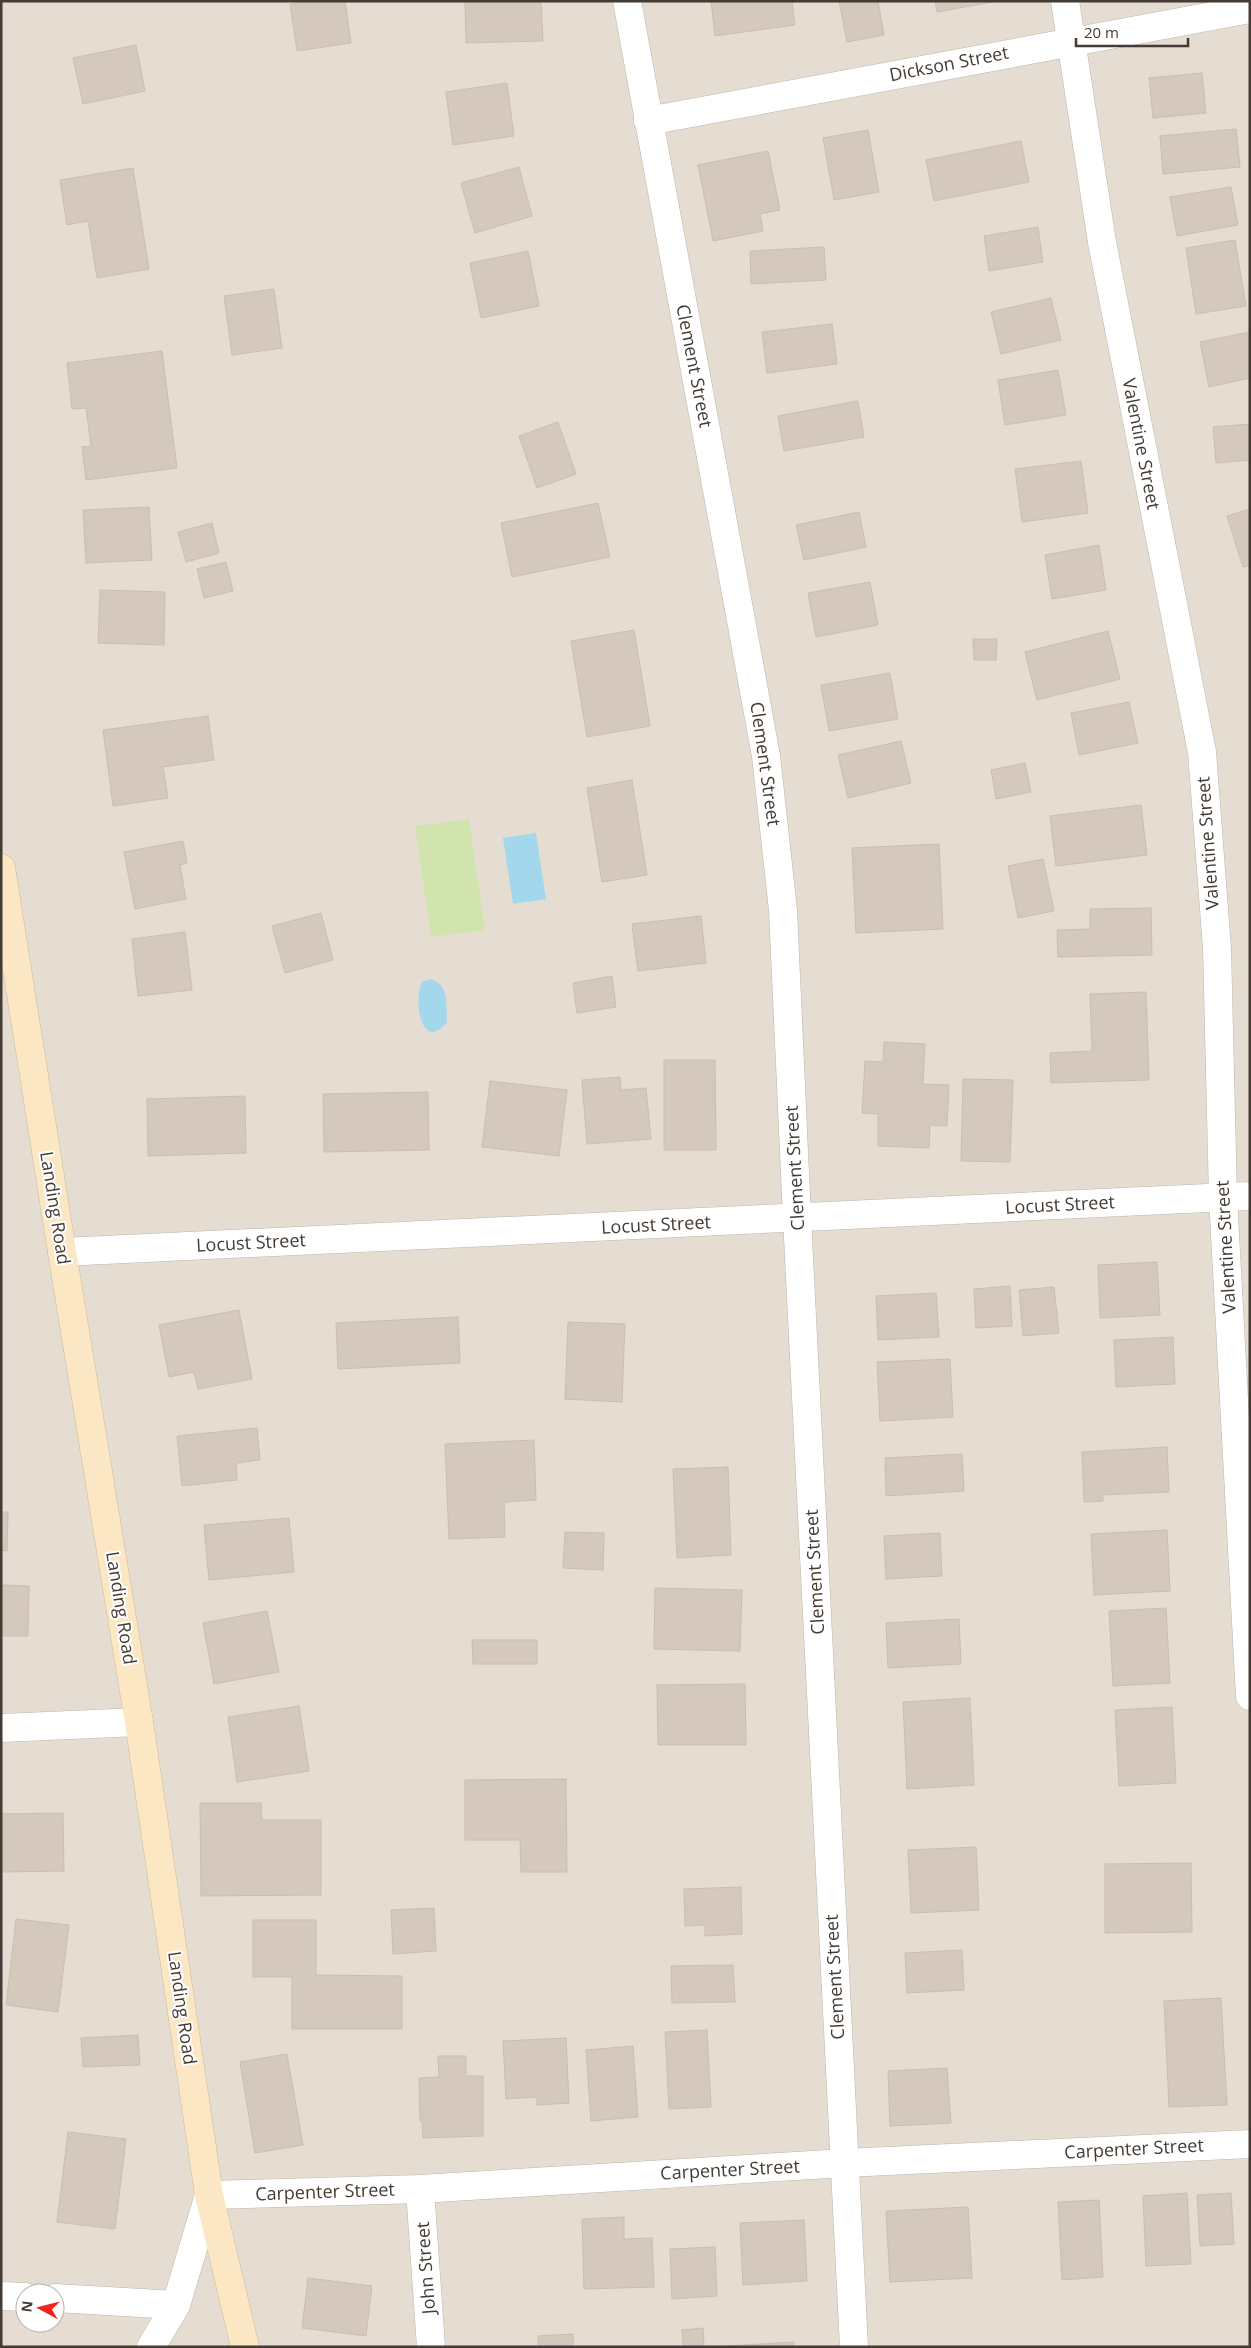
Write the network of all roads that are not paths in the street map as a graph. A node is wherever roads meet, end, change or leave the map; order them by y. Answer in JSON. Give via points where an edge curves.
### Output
{"nodes":[{"id":1,"x":627,"y":1,"type":"edge"},
{"id":2,"x":1065,"y":1,"type":"edge"},
{"id":3,"x":1250,"y":9,"type":"edge"},
{"id":4,"x":1070,"y":42,"type":"junction"},
{"id":5,"x":648,"y":120,"type":"junction"},
{"id":6,"x":1,"y":868,"type":"edge"},
{"id":7,"x":1250,"y":1196,"type":"edge"},
{"id":8,"x":1223,"y":1197,"type":"junction"},
{"id":9,"x":797,"y":1218,"type":"junction"},
{"id":10,"x":62,"y":1252,"type":"junction"},
{"id":11,"x":1250,"y":1696,"type":"edge"},
{"id":12,"x":140,"y":1722,"type":"junction"},
{"id":13,"x":1,"y":1728,"type":"edge"},
{"id":14,"x":1250,"y":2144,"type":"edge"},
{"id":15,"x":845,"y":2163,"type":"junction"},
{"id":16,"x":420,"y":2189,"type":"junction"},
{"id":17,"x":209,"y":2195,"type":"junction"},
{"id":18,"x":1,"y":2296,"type":"edge"},
{"id":19,"x":15,"y":2297,"type":"edge"},
{"id":20,"x":65,"y":2299,"type":"edge"},
{"id":21,"x":176,"y":2305,"type":"junction"},
{"id":22,"x":151,"y":2347,"type":"edge"},
{"id":23,"x":245,"y":2347,"type":"edge"},
{"id":24,"x":431,"y":2347,"type":"edge"},
{"id":25,"x":854,"y":2347,"type":"edge"}],
"edges":[{"from":1,"to":5,"type":"street","name":"Clement Street"},
{"from":2,"to":4,"type":"street","name":"Valentine Street"},
{"from":3,"to":4,"type":"street","name":"Dickson Street"},
{"from":4,"to":5,"type":"street","name":"Dickson Street"},
{"from":4,"to":8,"type":"street","name":"Valentine Street","via":[[1102,242],[1202,752],[1216,948]]},
{"from":5,"to":9,"type":"street","name":"Clement Street","via":[[766,756],[783,910]]},
{"from":6,"to":10,"type":"street","name":"Landing Road"},
{"from":7,"to":8,"type":"street","name":"Locust Street"},
{"from":8,"to":9,"type":"street","name":"Locust Street"},
{"from":8,"to":11,"type":"street","name":"Valentine Street"},
{"from":9,"to":10,"type":"street","name":"Locust Street"},
{"from":9,"to":15,"type":"street","name":"Clement Street"},
{"from":10,"to":12,"type":"street","name":"Landing Road"},
{"from":12,"to":13,"type":"street"},
{"from":12,"to":17,"type":"street","name":"Landing Road"},
{"from":14,"to":15,"type":"street","name":"Carpenter Street"},
{"from":15,"to":16,"type":"street","name":"Carpenter Street"},
{"from":15,"to":25,"type":"street","name":"Clement Street"},
{"from":16,"to":17,"type":"street","name":"Carpenter Street"},
{"from":16,"to":24,"type":"street","name":"John Street"},
{"from":17,"to":21,"type":"street"},
{"from":17,"to":23,"type":"street","name":"Landing Road"},
{"from":18,"to":19,"type":"street"},
{"from":20,"to":21,"type":"street"},
{"from":21,"to":22,"type":"street"}]}
